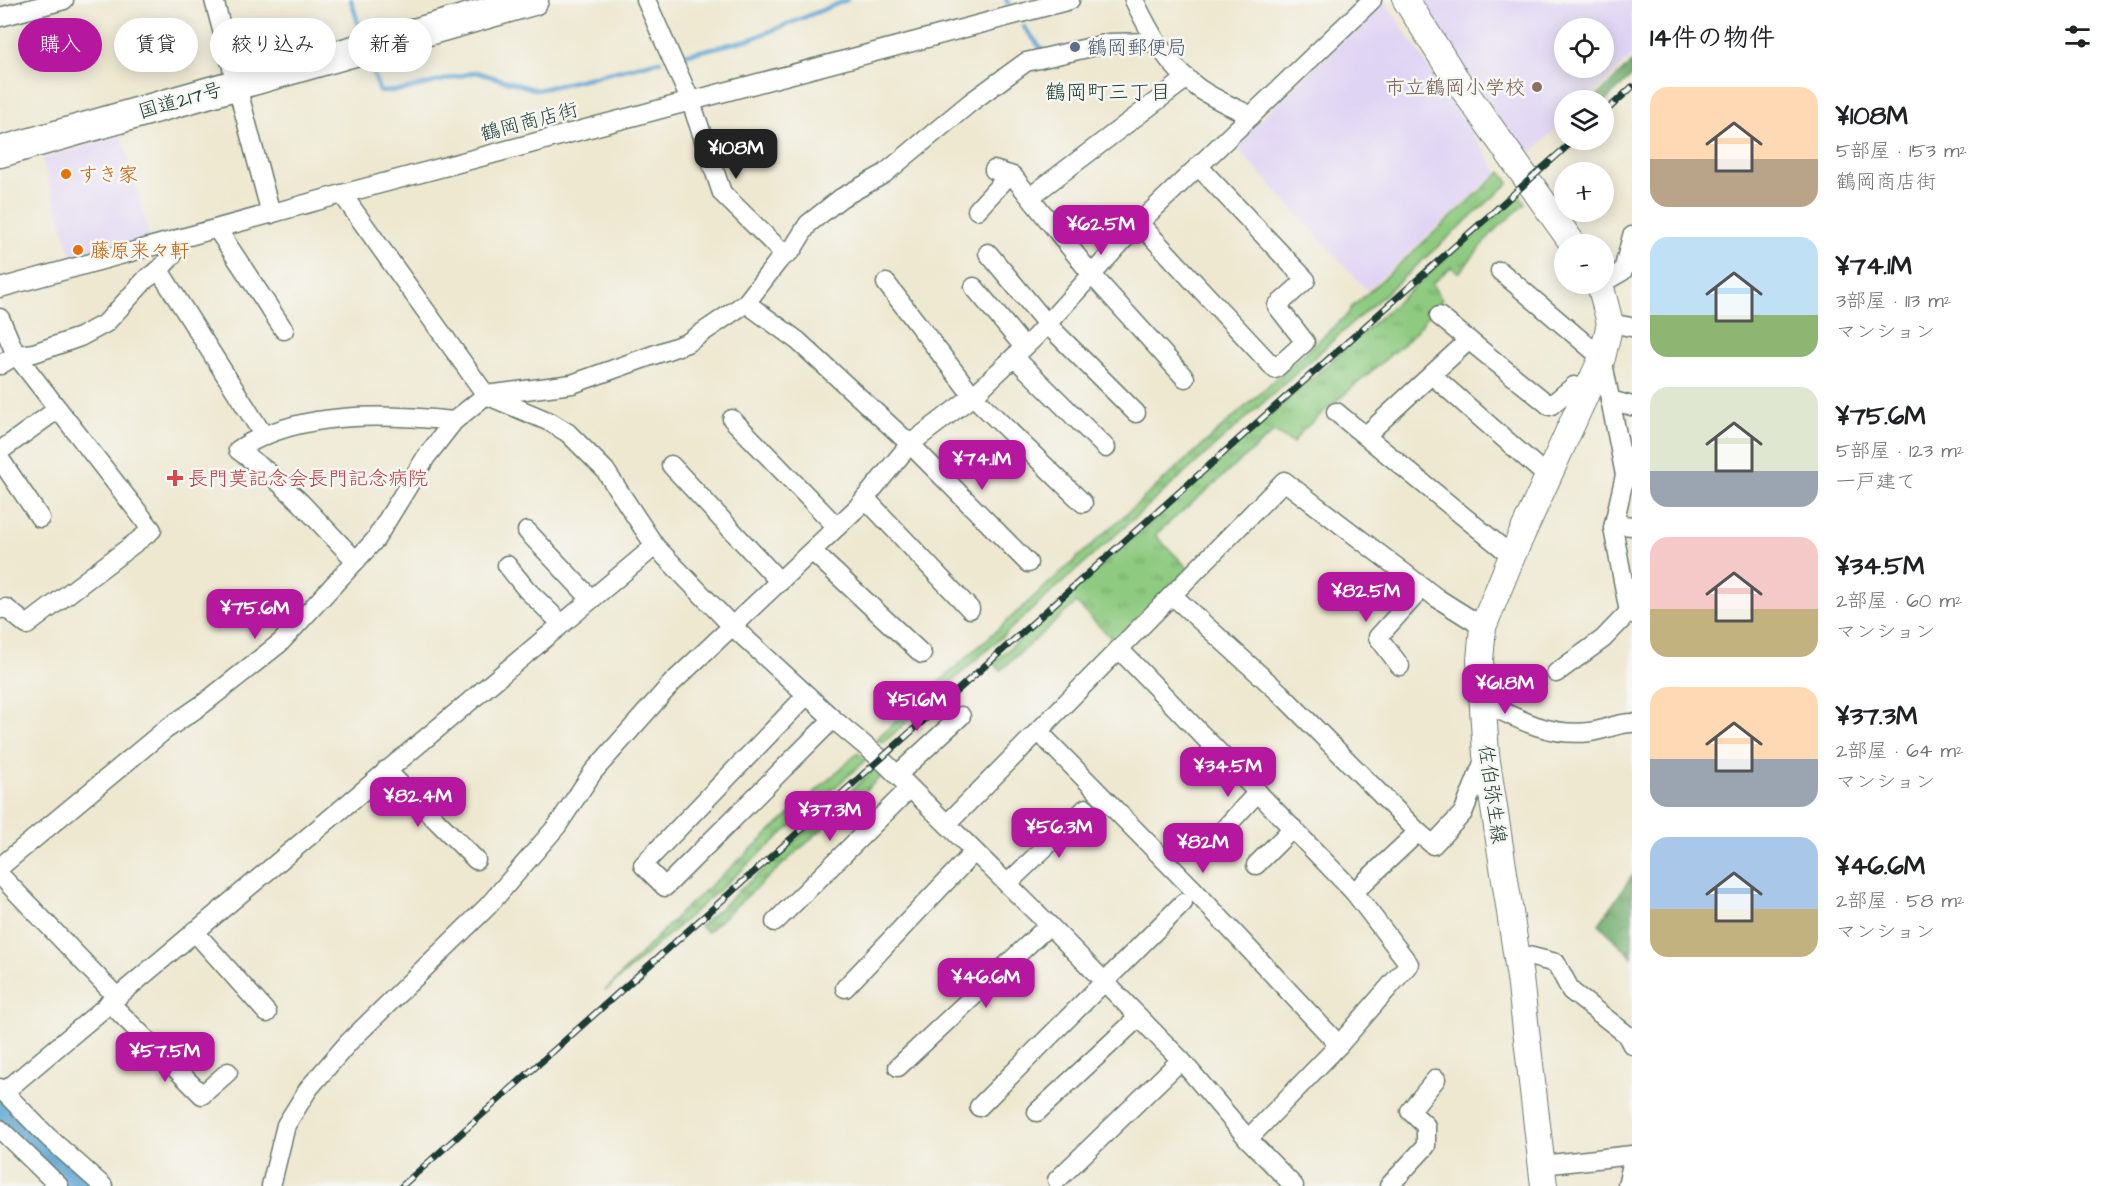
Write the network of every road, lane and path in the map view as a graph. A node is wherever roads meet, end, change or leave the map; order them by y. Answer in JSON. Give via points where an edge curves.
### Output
{"nodes":[{"id":1,"x":64,"y":0,"type":"edge"},
{"id":2,"x":214,"y":0,"type":"edge"},
{"id":3,"x":533,"y":0,"type":"edge"},
{"id":4,"x":646,"y":0,"type":"edge"},
{"id":5,"x":1070,"y":0,"type":"edge"},
{"id":6,"x":1134,"y":0,"type":"edge"},
{"id":7,"x":1372,"y":0,"type":"edge"},
{"id":8,"x":1406,"y":0,"type":"edge"},
{"id":9,"x":46,"y":2,"type":"edge"},
{"id":10,"x":1013,"y":7,"type":"edge"},
{"id":11,"x":0,"y":17,"type":"edge"},
{"id":12,"x":1154,"y":42,"type":"junction"},
{"id":13,"x":1187,"y":78,"type":"junction"},
{"id":14,"x":237,"y":84,"type":"junction"},
{"id":15,"x":691,"y":102,"type":"junction"},
{"id":16,"x":1251,"y":116,"type":"junction"},
{"id":17,"x":0,"y":152,"type":"edge"},
{"id":18,"x":1198,"y":166,"type":"junction"},
{"id":19,"x":342,"y":194,"type":"junction"},
{"id":20,"x":1030,"y":197,"type":"junction"},
{"id":21,"x":976,"y":210,"type":"dead end"},
{"id":22,"x":271,"y":214,"type":"junction"},
{"id":23,"x":1139,"y":223,"type":"junction"},
{"id":24,"x":217,"y":229,"type":"junction"},
{"id":25,"x":1566,"y":234,"type":"edge"},
{"id":26,"x":1632,"y":236,"type":"edge"},
{"id":27,"x":178,"y":240,"type":"junction"},
{"id":28,"x":988,"y":253,"type":"dead end"},
{"id":29,"x":785,"y":255,"type":"junction"},
{"id":30,"x":159,"y":270,"type":"junction"},
{"id":31,"x":1500,"y":271,"type":"dead end"},
{"id":32,"x":1092,"y":274,"type":"junction"},
{"id":33,"x":1614,"y":276,"type":"edge"},
{"id":34,"x":886,"y":283,"type":"dead end"},
{"id":35,"x":974,"y":287,"type":"dead end"},
{"id":36,"x":0,"y":288,"type":"edge"},
{"id":37,"x":1606,"y":294,"type":"edge"},
{"id":38,"x":746,"y":303,"type":"junction"},
{"id":39,"x":1439,"y":316,"type":"dead end"},
{"id":40,"x":0,"y":318,"type":"edge"},
{"id":41,"x":1047,"y":324,"type":"junction"},
{"id":42,"x":1621,"y":325,"type":"edge"},
{"id":43,"x":285,"y":330,"type":"dead end"},
{"id":44,"x":1469,"y":340,"type":"junction"},
{"id":45,"x":1019,"y":352,"type":"junction"},
{"id":46,"x":16,"y":355,"type":"junction"},
{"id":47,"x":1602,"y":358,"type":"junction"},
{"id":48,"x":0,"y":365,"type":"edge"},
{"id":49,"x":1432,"y":375,"type":"junction"},
{"id":50,"x":1185,"y":378,"type":"dead end"},
{"id":51,"x":486,"y":395,"type":"junction"},
{"id":52,"x":1599,"y":395,"type":"junction"},
{"id":53,"x":973,"y":396,"type":"junction"},
{"id":54,"x":1632,"y":406,"type":"edge"},
{"id":55,"x":58,"y":409,"type":"junction"},
{"id":56,"x":1336,"y":412,"type":"dead end"},
{"id":57,"x":1136,"y":413,"type":"dead end"},
{"id":58,"x":732,"y":419,"type":"dead end"},
{"id":59,"x":454,"y":421,"type":"junction"},
{"id":60,"x":264,"y":436,"type":"junction"},
{"id":61,"x":1365,"y":436,"type":"junction"},
{"id":62,"x":910,"y":444,"type":"junction"},
{"id":63,"x":1106,"y":448,"type":"dead end"},
{"id":64,"x":0,"y":451,"type":"edge"},
{"id":65,"x":0,"y":459,"type":"edge"},
{"id":66,"x":671,"y":465,"type":"dead end"},
{"id":67,"x":1548,"y":477,"type":"junction"},
{"id":68,"x":865,"y":498,"type":"junction"},
{"id":69,"x":1083,"y":503,"type":"dead end"},
{"id":70,"x":40,"y":518,"type":"dead end"},
{"id":71,"x":1623,"y":525,"type":"edge"},
{"id":72,"x":837,"y":527,"type":"junction"},
{"id":73,"x":527,"y":531,"type":"dead end"},
{"id":74,"x":655,"y":546,"type":"junction"},
{"id":75,"x":812,"y":550,"type":"junction"},
{"id":76,"x":1512,"y":556,"type":"junction"},
{"id":77,"x":356,"y":561,"type":"junction"},
{"id":78,"x":1028,"y":563,"type":"dead end"},
{"id":79,"x":507,"y":565,"type":"dead end"},
{"id":80,"x":780,"y":582,"type":"junction"},
{"id":81,"x":1423,"y":587,"type":"junction"},
{"id":82,"x":1172,"y":595,"type":"junction"},
{"id":83,"x":591,"y":599,"type":"junction"},
{"id":84,"x":0,"y":609,"type":"edge"},
{"id":85,"x":970,"y":609,"type":"dead end"},
{"id":86,"x":1630,"y":613,"type":"edge"},
{"id":87,"x":561,"y":623,"type":"junction"},
{"id":88,"x":733,"y":627,"type":"junction"},
{"id":89,"x":1483,"y":627,"type":"junction"},
{"id":90,"x":1119,"y":649,"type":"junction"},
{"id":91,"x":922,"y":654,"type":"dead end"},
{"id":92,"x":1401,"y":666,"type":"dead end"},
{"id":93,"x":1556,"y":674,"type":"dead end"},
{"id":94,"x":807,"y":695,"type":"junction"},
{"id":95,"x":1483,"y":702,"type":"junction"},
{"id":96,"x":961,"y":716,"type":"dead end"},
{"id":97,"x":833,"y":719,"type":"junction"},
{"id":98,"x":1632,"y":723,"type":"edge"},
{"id":99,"x":1038,"y":731,"type":"junction"},
{"id":100,"x":1486,"y":755,"type":"junction"},
{"id":101,"x":386,"y":770,"type":"junction"},
{"id":102,"x":897,"y":775,"type":"junction"},
{"id":103,"x":910,"y":788,"type":"junction"},
{"id":104,"x":1258,"y":792,"type":"junction"},
{"id":105,"x":1086,"y":808,"type":"dead end"},
{"id":106,"x":946,"y":824,"type":"junction"},
{"id":107,"x":1293,"y":828,"type":"junction"},
{"id":108,"x":1224,"y":829,"type":"dead end"},
{"id":109,"x":1418,"y":832,"type":"junction"},
{"id":110,"x":974,"y":852,"type":"junction"},
{"id":111,"x":476,"y":860,"type":"dead end"},
{"id":112,"x":1256,"y":865,"type":"dead end"},
{"id":113,"x":0,"y":867,"type":"edge"},
{"id":114,"x":0,"y":875,"type":"edge"},
{"id":115,"x":1007,"y":884,"type":"junction"},
{"id":116,"x":1354,"y":892,"type":"junction"},
{"id":117,"x":1183,"y":903,"type":"dead end"},
{"id":118,"x":775,"y":922,"type":"dead end"},
{"id":119,"x":1049,"y":925,"type":"junction"},
{"id":120,"x":194,"y":931,"type":"junction"},
{"id":121,"x":1516,"y":953,"type":"junction"},
{"id":122,"x":1105,"y":981,"type":"junction"},
{"id":123,"x":845,"y":988,"type":"dead end"},
{"id":124,"x":113,"y":999,"type":"junction"},
{"id":125,"x":267,"y":1013,"type":"dead end"},
{"id":126,"x":1139,"y":1017,"type":"junction"},
{"id":127,"x":1339,"y":1045,"type":"junction"},
{"id":128,"x":1632,"y":1045,"type":"edge"},
{"id":129,"x":1181,"y":1060,"type":"junction"},
{"id":130,"x":898,"y":1067,"type":"dead end"},
{"id":131,"x":228,"y":1072,"type":"dead end"},
{"id":132,"x":1436,"y":1079,"type":"dead end"},
{"id":133,"x":2,"y":1090,"type":"edge"},
{"id":134,"x":979,"y":1107,"type":"dead end"},
{"id":135,"x":1037,"y":1112,"type":"dead end"},
{"id":136,"x":0,"y":1129,"type":"edge"},
{"id":137,"x":1248,"y":1139,"type":"junction"},
{"id":138,"x":1632,"y":1155,"type":"edge"},
{"id":139,"x":1632,"y":1164,"type":"edge"},
{"id":140,"x":1543,"y":1176,"type":"edge"},
{"id":141,"x":1057,"y":1180,"type":"dead end"},
{"id":142,"x":59,"y":1186,"type":"edge"},
{"id":143,"x":103,"y":1186,"type":"edge"},
{"id":144,"x":271,"y":1186,"type":"edge"},
{"id":145,"x":1294,"y":1186,"type":"edge"},
{"id":146,"x":1389,"y":1186,"type":"edge"},
{"id":147,"x":1627,"y":1186,"type":"edge"}],
"edges":[{"from":1,"to":9,"type":"street"},
{"from":2,"to":14,"type":"street"},
{"from":3,"to":14,"type":"highway","name":"国道217号"},
{"from":4,"to":15,"type":"street"},
{"from":5,"to":10,"type":"street","name":"鶴岡商店街"},
{"from":6,"to":12,"type":"street"},
{"from":7,"to":16,"type":"street"},
{"from":8,"to":25,"type":"main road","via":[[1454,76]]},
{"from":9,"to":11,"type":"street"},
{"from":10,"to":15,"type":"street","name":"鶴岡商店街"},
{"from":12,"to":13,"type":"street"},
{"from":12,"to":29,"type":"street","via":[[1109,43],[1026,62],[884,174],[841,198],[808,224]]},
{"from":13,"to":16,"type":"street","via":[[1197,88]]},
{"from":13,"to":20,"type":"street"},
{"from":14,"to":17,"type":"highway","name":"国道217号"},
{"from":14,"to":22,"type":"street"},
{"from":15,"to":19,"type":"street","name":"鶴岡商店街"},
{"from":15,"to":29,"type":"street","via":[[722,193]]},
{"from":16,"to":18,"type":"street"},
{"from":18,"to":23,"type":"street"},
{"from":18,"to":23,"type":"street","via":[[1306,280],[1277,306],[1305,342],[1275,369]]},
{"from":19,"to":22,"type":"street","name":"鶴岡商店街"},
{"from":19,"to":51,"type":"street"},
{"from":20,"to":21,"type":"street","via":[[1013,176],[1002,172]]},
{"from":20,"to":32,"type":"street"},
{"from":22,"to":24,"type":"street","name":"鶴岡商店街"},
{"from":23,"to":32,"type":"street"},
{"from":24,"to":27,"type":"street","name":"鶴岡商店街"},
{"from":24,"to":43,"type":"street"},
{"from":26,"to":33,"type":"street","via":[[1623,271]]},
{"from":27,"to":30,"type":"street","via":[[172,256]]},
{"from":27,"to":36,"type":"street","name":"鶴岡商店街"},
{"from":28,"to":41,"type":"street"},
{"from":29,"to":38,"type":"street"},
{"from":30,"to":46,"type":"street","via":[[106,323],[34,353]]},
{"from":30,"to":60,"type":"street"},
{"from":31,"to":47,"type":"street"},
{"from":32,"to":41,"type":"street"},
{"from":32,"to":50,"type":"street"},
{"from":34,"to":53,"type":"street"},
{"from":35,"to":45,"type":"street"},
{"from":37,"to":42,"type":"main road","name":"佐伯弥生線"},
{"from":38,"to":51,"type":"street","via":[[687,343],[572,384]]},
{"from":38,"to":62,"type":"street","via":[[798,341]]},
{"from":39,"to":44,"type":"street"},
{"from":40,"to":46,"type":"street"},
{"from":41,"to":45,"type":"street"},
{"from":41,"to":57,"type":"street"},
{"from":42,"to":47,"type":"main road","name":"佐伯弥生線"},
{"from":44,"to":49,"type":"street"},
{"from":44,"to":52,"type":"street","via":[[1550,406],[1574,386]]},
{"from":45,"to":53,"type":"street"},
{"from":45,"to":63,"type":"street"},
{"from":46,"to":48,"type":"street"},
{"from":46,"to":55,"type":"street"},
{"from":47,"to":52,"type":"main road","name":"佐伯弥生線"},
{"from":49,"to":61,"type":"street"},
{"from":49,"to":67,"type":"street"},
{"from":51,"to":59,"type":"street"},
{"from":51,"to":74,"type":"street","via":[[568,433],[605,470]]},
{"from":52,"to":54,"type":"street"},
{"from":52,"to":67,"type":"main road","name":"佐伯弥生線"},
{"from":52,"to":71,"type":"street","via":[[1625,475]]},
{"from":53,"to":62,"type":"street"},
{"from":53,"to":69,"type":"street"},
{"from":55,"to":64,"type":"street"},
{"from":55,"to":84,"type":"street","via":[[152,530],[27,625],[6,608]]},
{"from":56,"to":61,"type":"street"},
{"from":58,"to":72,"type":"street"},
{"from":59,"to":60,"type":"street","via":[[350,418],[295,424]]},
{"from":59,"to":77,"type":"street","via":[[375,540]]},
{"from":60,"to":77,"type":"street","via":[[238,450],[302,503]]},
{"from":61,"to":76,"type":"street"},
{"from":62,"to":68,"type":"street"},
{"from":62,"to":78,"type":"street"},
{"from":65,"to":70,"type":"street"},
{"from":66,"to":80,"type":"street"},
{"from":67,"to":76,"type":"main road","name":"佐伯弥生線"},
{"from":68,"to":72,"type":"street"},
{"from":68,"to":85,"type":"street"},
{"from":71,"to":86,"type":"street","via":[[1613,528]]},
{"from":72,"to":75,"type":"street"},
{"from":73,"to":83,"type":"street"},
{"from":74,"to":83,"type":"street"},
{"from":74,"to":88,"type":"street"},
{"from":75,"to":80,"type":"street"},
{"from":75,"to":91,"type":"street"},
{"from":76,"to":89,"type":"main road","name":"佐伯弥生線"},
{"from":77,"to":113,"type":"street","via":[[280,642],[165,730]]},
{"from":79,"to":87,"type":"street"},
{"from":80,"to":88,"type":"street"},
{"from":81,"to":82,"type":"street","via":[[1284,481]]},
{"from":81,"to":89,"type":"street"},
{"from":81,"to":92,"type":"street","via":[[1378,637]]},
{"from":82,"to":90,"type":"street"},
{"from":82,"to":109,"type":"street","via":[[1280,693]]},
{"from":83,"to":87,"type":"street"},
{"from":86,"to":93,"type":"street"},
{"from":87,"to":101,"type":"street"},
{"from":88,"to":94,"type":"street"},
{"from":88,"to":144,"type":"street","via":[[672,683],[593,772],[556,826],[488,906],[349,1042],[309,1088],[286,1125]]},
{"from":89,"to":95,"type":"main road","name":"佐伯弥生線"},
{"from":90,"to":99,"type":"street"},
{"from":90,"to":104,"type":"street"},
{"from":94,"to":97,"type":"street"},
{"from":94,"to":97,"type":"street","via":[[643,865],[665,887]]},
{"from":95,"to":98,"type":"street","via":[[1531,726],[1562,731],[1590,732]]},
{"from":95,"to":100,"type":"main road","name":"佐伯弥生線"},
{"from":96,"to":102,"type":"street"},
{"from":97,"to":102,"type":"street"},
{"from":99,"to":106,"type":"street"},
{"from":99,"to":127,"type":"street"},
{"from":100,"to":109,"type":"street","via":[[1463,813],[1433,845]]},
{"from":100,"to":121,"type":"main road","name":"佐伯弥生線"},
{"from":101,"to":111,"type":"street"},
{"from":101,"to":120,"type":"street"},
{"from":102,"to":103,"type":"street"},
{"from":103,"to":106,"type":"street"},
{"from":103,"to":118,"type":"street"},
{"from":104,"to":107,"type":"street"},
{"from":104,"to":108,"type":"street"},
{"from":105,"to":115,"type":"street"},
{"from":106,"to":110,"type":"street"},
{"from":107,"to":112,"type":"street"},
{"from":107,"to":116,"type":"street"},
{"from":109,"to":116,"type":"street"},
{"from":110,"to":115,"type":"street"},
{"from":110,"to":123,"type":"street"},
{"from":114,"to":124,"type":"street"},
{"from":115,"to":119,"type":"street"},
{"from":116,"to":127,"type":"street","via":[[1409,964]]},
{"from":117,"to":122,"type":"street"},
{"from":119,"to":122,"type":"street"},
{"from":119,"to":130,"type":"street"},
{"from":120,"to":124,"type":"street"},
{"from":120,"to":125,"type":"street"},
{"from":121,"to":128,"type":"street","via":[[1556,963],[1571,991],[1626,1034]]},
{"from":121,"to":140,"type":"main road","name":"佐伯弥生線"},
{"from":122,"to":126,"type":"street"},
{"from":122,"to":134,"type":"street"},
{"from":124,"to":131,"type":"street","via":[[202,1095]]},
{"from":124,"to":133,"type":"street"},
{"from":126,"to":129,"type":"street"},
{"from":126,"to":135,"type":"street"},
{"from":127,"to":137,"type":"street"},
{"from":129,"to":137,"type":"street"},
{"from":129,"to":141,"type":"street"},
{"from":132,"to":146,"type":"street","via":[[1410,1111],[1426,1126],[1426,1146]]},
{"from":133,"to":143,"type":"street"},
{"from":136,"to":142,"type":"street"},
{"from":137,"to":145,"type":"street"},
{"from":138,"to":140,"type":"street"},
{"from":139,"to":147,"type":"street"}]}
